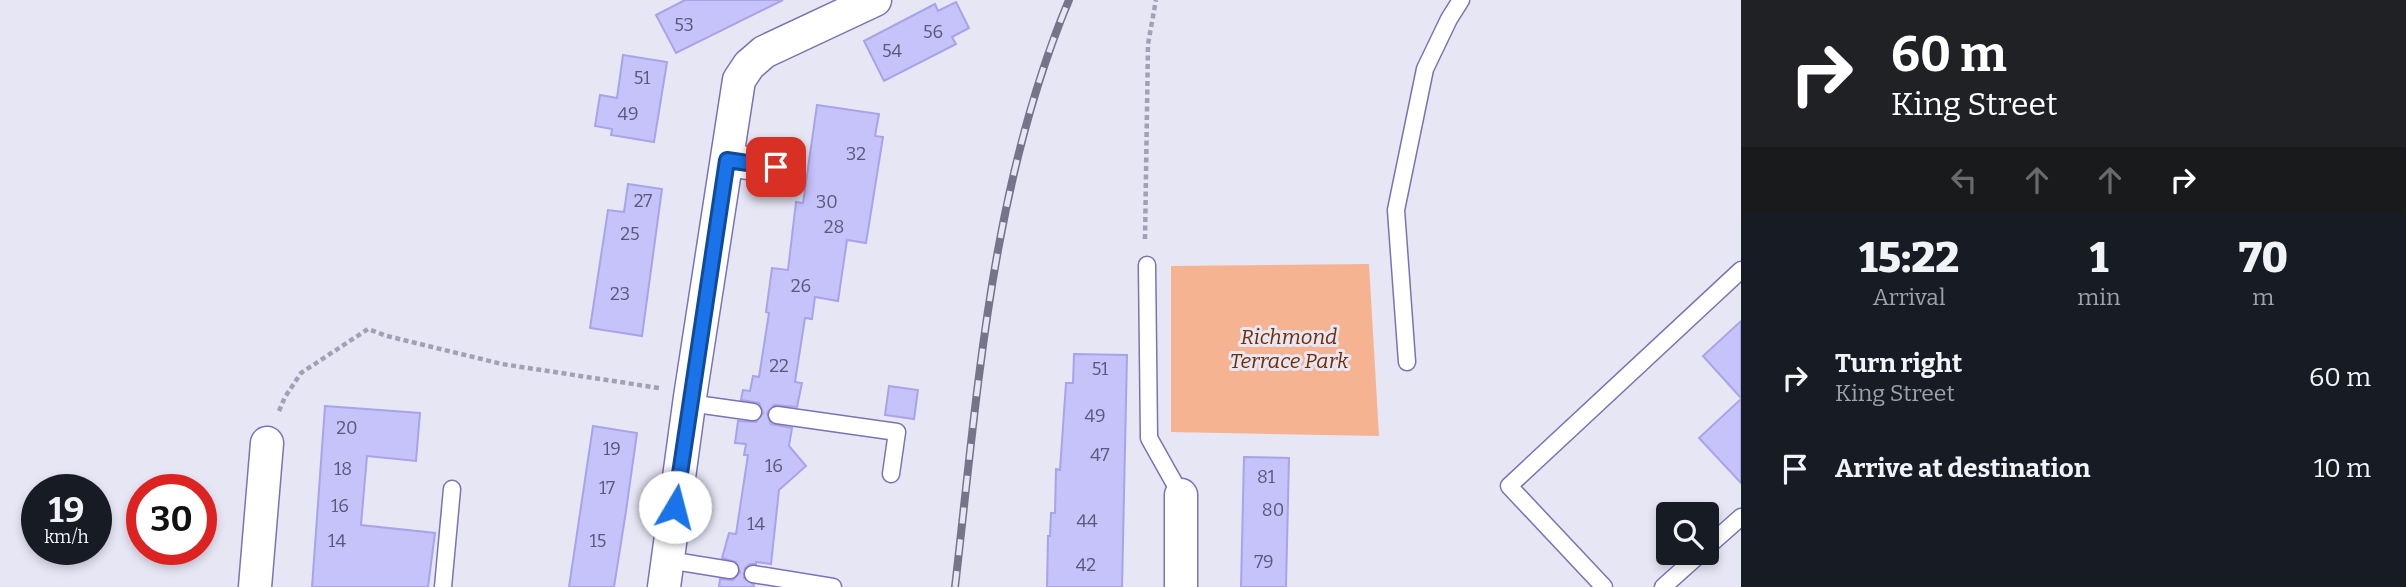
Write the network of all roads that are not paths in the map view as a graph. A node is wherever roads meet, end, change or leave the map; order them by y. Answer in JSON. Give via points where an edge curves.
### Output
{"nodes":[{"id":1,"x":875,"y":0,"type":"edge"},
{"id":2,"x":1461,"y":0,"type":"edge"},
{"id":3,"x":727,"y":160,"type":"junction"},
{"id":4,"x":776,"y":167,"type":"dead end"},
{"id":5,"x":1147,"y":265,"type":"road end"},
{"id":6,"x":1741,"y":270,"type":"edge"},
{"id":7,"x":1407,"y":362,"type":"dead end"},
{"id":8,"x":690,"y":400,"type":"junction"},
{"id":9,"x":753,"y":412,"type":"dead end"},
{"id":10,"x":777,"y":415,"type":"dead end"},
{"id":11,"x":267,"y":443,"type":"road end"},
{"id":12,"x":891,"y":474,"type":"dead end"},
{"id":13,"x":452,"y":489,"type":"dead end"},
{"id":14,"x":1181,"y":495,"type":"joint"},
{"id":15,"x":1741,"y":517,"type":"edge"},
{"id":16,"x":1719,"y":536,"type":"edge"},
{"id":17,"x":1688,"y":565,"type":"edge"},
{"id":18,"x":730,"y":570,"type":"dead end"},
{"id":19,"x":666,"y":573,"type":"edge"},
{"id":20,"x":753,"y":574,"type":"dead end"},
{"id":21,"x":255,"y":587,"type":"edge"},
{"id":22,"x":443,"y":587,"type":"edge"},
{"id":23,"x":833,"y":587,"type":"edge"},
{"id":24,"x":1181,"y":587,"type":"edge"},
{"id":25,"x":1604,"y":587,"type":"edge"},
{"id":26,"x":1663,"y":587,"type":"edge"}],
"edges":[{"from":1,"to":3,"type":"street","via":[[764,52],[748,65],[739,80]]},
{"from":2,"to":7,"type":"lane","via":[[1424,69],[1396,210]]},
{"from":3,"to":4,"type":"street"},
{"from":3,"to":8,"type":"street"},
{"from":5,"to":14,"type":"lane","via":[[1149,438]]},
{"from":6,"to":25,"type":"lane","via":[[1509,486]]},
{"from":8,"to":9,"type":"lane"},
{"from":8,"to":19,"type":"street"},
{"from":10,"to":12,"type":"lane","via":[[897,432]]},
{"from":11,"to":21,"type":"street"},
{"from":13,"to":22,"type":"lane"},
{"from":14,"to":24,"type":"street"},
{"from":15,"to":16,"type":"lane"},
{"from":17,"to":26,"type":"lane"},
{"from":18,"to":19,"type":"lane"},
{"from":20,"to":23,"type":"lane"}]}
